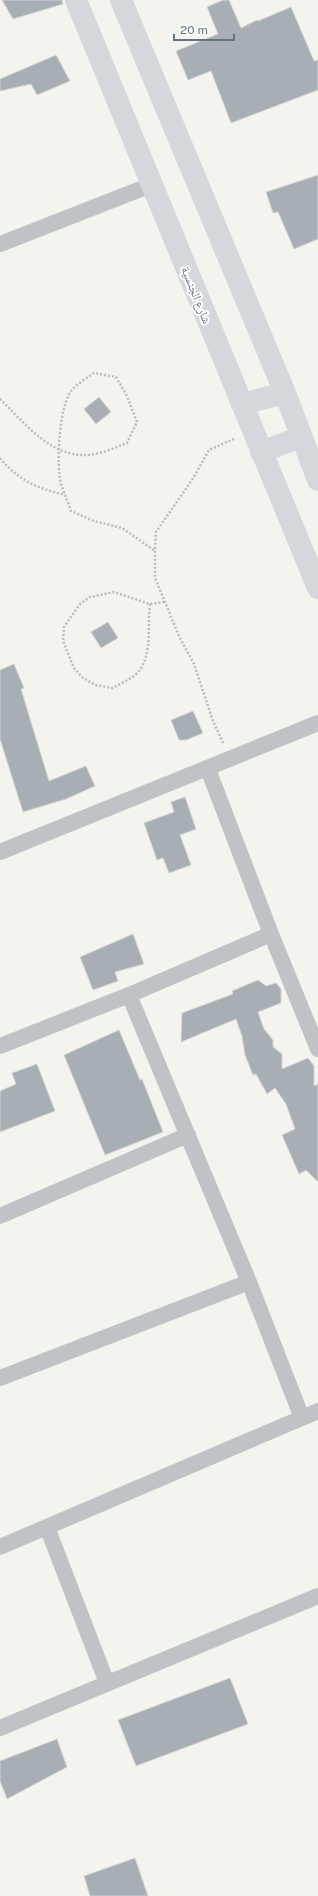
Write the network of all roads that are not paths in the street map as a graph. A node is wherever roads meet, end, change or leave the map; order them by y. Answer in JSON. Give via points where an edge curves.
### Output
{"nodes":[{"id":1,"x":76,"y":0,"type":"edge"},
{"id":2,"x":121,"y":0,"type":"edge"},
{"id":3,"x":151,"y":185,"type":"junction"},
{"id":4,"x":0,"y":244,"type":"edge"},
{"id":5,"x":285,"y":393,"type":"junction"},
{"id":6,"x":242,"y":404,"type":"junction"},
{"id":7,"x":301,"y":437,"type":"junction"},
{"id":8,"x":262,"y":452,"type":"junction"},
{"id":9,"x":318,"y":480,"type":"edge"},
{"id":10,"x":318,"y":588,"type":"edge"},
{"id":11,"x":318,"y":723,"type":"edge"},
{"id":12,"x":208,"y":768,"type":"junction"},
{"id":13,"x":0,"y":852,"type":"edge"},
{"id":14,"x":271,"y":934,"type":"junction"},
{"id":15,"x":129,"y":995,"type":"junction"},
{"id":16,"x":0,"y":1046,"type":"edge"},
{"id":17,"x":318,"y":1049,"type":"edge"},
{"id":18,"x":188,"y":1135,"type":"junction"},
{"id":19,"x":0,"y":1216,"type":"edge"},
{"id":20,"x":249,"y":1282,"type":"junction"},
{"id":21,"x":0,"y":1378,"type":"edge"},
{"id":22,"x":318,"y":1411,"type":"edge"},
{"id":23,"x":302,"y":1418,"type":"junction"},
{"id":24,"x":47,"y":1527,"type":"junction"},
{"id":25,"x":0,"y":1547,"type":"edge"},
{"id":26,"x":318,"y":1596,"type":"edge"},
{"id":27,"x":107,"y":1683,"type":"junction"},
{"id":28,"x":0,"y":1728,"type":"edge"}],
"edges":[{"from":1,"to":3,"type":"main road","name":"شارع الجنسية"},
{"from":2,"to":5,"type":"main road"},
{"from":3,"to":4,"type":"street"},
{"from":3,"to":6,"type":"main road","name":"شارع الجنسية"},
{"from":5,"to":6,"type":"main road"},
{"from":5,"to":7,"type":"main road"},
{"from":6,"to":8,"type":"main road","name":"شارع الجنسية"},
{"from":7,"to":8,"type":"main road"},
{"from":7,"to":9,"type":"main road"},
{"from":8,"to":10,"type":"main road","name":"شارع الجنسية"},
{"from":11,"to":12,"type":"street"},
{"from":12,"to":13,"type":"street"},
{"from":12,"to":14,"type":"street"},
{"from":14,"to":15,"type":"street"},
{"from":14,"to":17,"type":"street"},
{"from":15,"to":16,"type":"street"},
{"from":15,"to":18,"type":"street"},
{"from":18,"to":19,"type":"street"},
{"from":18,"to":20,"type":"street"},
{"from":20,"to":21,"type":"street"},
{"from":20,"to":23,"type":"street"},
{"from":22,"to":23,"type":"street"},
{"from":23,"to":24,"type":"street"},
{"from":24,"to":25,"type":"street"},
{"from":24,"to":27,"type":"street"},
{"from":26,"to":27,"type":"street"},
{"from":27,"to":28,"type":"street"}]}
